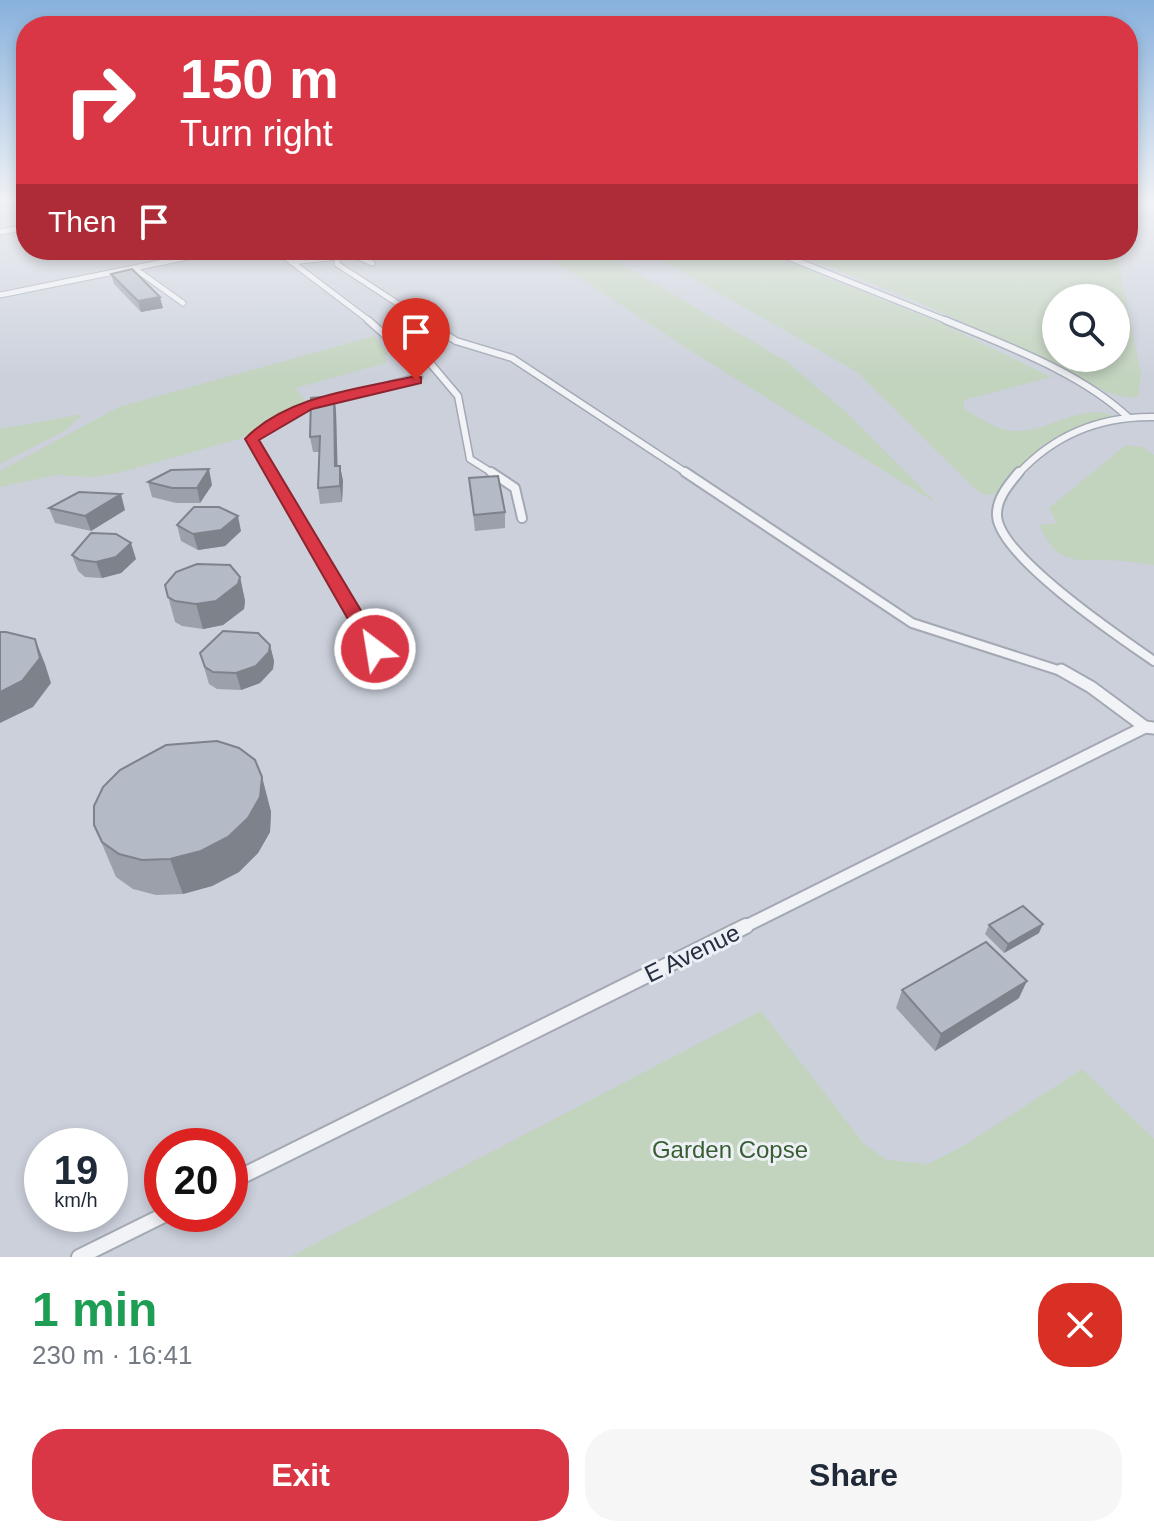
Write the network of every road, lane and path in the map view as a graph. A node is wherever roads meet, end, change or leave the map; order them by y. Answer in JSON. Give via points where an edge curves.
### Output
{"nodes":[{"id":1,"x":170,"y":261,"type":"edge"},
{"id":2,"x":303,"y":261,"type":"edge"},
{"id":3,"x":337,"y":261,"type":"edge"},
{"id":4,"x":367,"y":261,"type":"edge"},
{"id":5,"x":796,"y":261,"type":"edge"},
{"id":6,"x":291,"y":262,"type":"joint"},
{"id":7,"x":372,"y":263,"type":"dead end"},
{"id":8,"x":134,"y":268,"type":"junction"},
{"id":9,"x":0,"y":295,"type":"edge"},
{"id":10,"x":183,"y":303,"type":"dead end"},
{"id":11,"x":409,"y":356,"type":"junction"},
{"id":12,"x":1154,"y":417,"type":"edge"},
{"id":13,"x":1129,"y":418,"type":"junction"},
{"id":14,"x":522,"y":518,"type":"dead end"},
{"id":15,"x":1154,"y":661,"type":"edge"},
{"id":16,"x":390,"y":673,"type":"dead end"},
{"id":17,"x":1150,"y":728,"type":"edge"},
{"id":18,"x":248,"y":1173,"type":"edge"},
{"id":19,"x":144,"y":1225,"type":"edge"},
{"id":20,"x":79,"y":1257,"type":"edge"}],
"edges":[{"from":1,"to":8,"type":"lane"},
{"from":2,"to":6,"type":"lane"},
{"from":3,"to":17,"type":"lane","via":[[456,341],[512,358],[912,623],[1059,669]]},
{"from":4,"to":7,"type":"lane"},
{"from":5,"to":13,"type":"lane","via":[[996,341],[1120,408]]},
{"from":6,"to":11,"type":"lane"},
{"from":8,"to":9,"type":"lane"},
{"from":8,"to":10,"type":"lane"},
{"from":11,"to":14,"type":"lane","via":[[425,357],[458,396],[470,459],[515,488]]},
{"from":11,"to":16,"type":"lane","via":[[419,370],[416,380],[308,406],[252,439]]},
{"from":12,"to":13,"type":"lane"},
{"from":13,"to":15,"type":"lane","via":[[1054,441],[1011,482],[997,521],[1074,604]]},
{"from":17,"to":18,"type":"lane","name":"E Avenue"},
{"from":19,"to":20,"type":"lane"}]}
